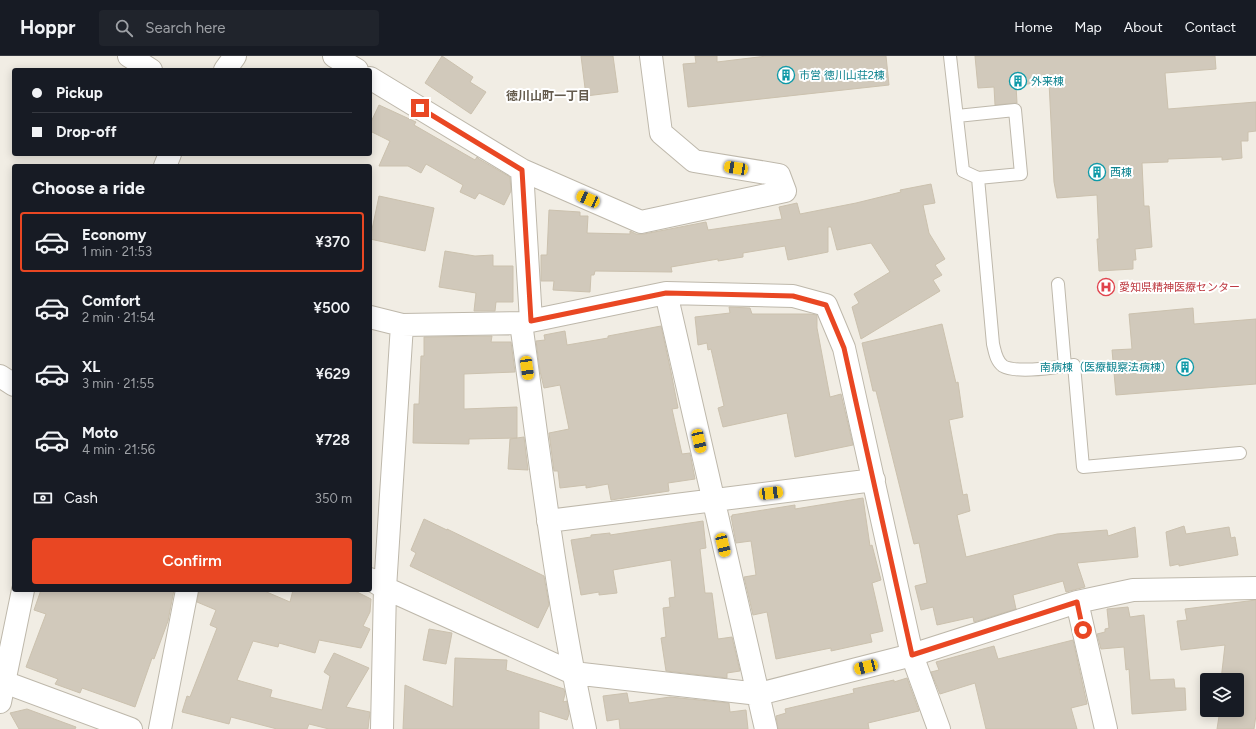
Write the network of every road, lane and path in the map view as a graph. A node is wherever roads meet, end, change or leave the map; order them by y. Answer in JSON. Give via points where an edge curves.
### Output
{"nodes":[{"id":1,"x":129,"y":56,"type":"edge"},
{"id":2,"x":235,"y":56,"type":"edge"},
{"id":3,"x":334,"y":56,"type":"edge"},
{"id":4,"x":651,"y":56,"type":"edge"},
{"id":5,"x":950,"y":56,"type":"edge"},
{"id":6,"x":148,"y":68,"type":"edge"},
{"id":7,"x":226,"y":68,"type":"edge"},
{"id":8,"x":354,"y":68,"type":"edge"},
{"id":9,"x":372,"y":79,"type":"edge"},
{"id":10,"x":957,"y":116,"type":"junction"},
{"id":11,"x":522,"y":170,"type":"junction"},
{"id":12,"x":978,"y":178,"type":"junction"},
{"id":13,"x":1058,"y":284,"type":"dead end"},
{"id":14,"x":666,"y":293,"type":"junction"},
{"id":15,"x":372,"y":318,"type":"edge"},
{"id":16,"x":526,"y":322,"type":"junction"},
{"id":17,"x":402,"y":325,"type":"junction"},
{"id":18,"x":1065,"y":366,"type":"junction"},
{"id":19,"x":0,"y":376,"type":"edge"},
{"id":20,"x":12,"y":384,"type":"edge"},
{"id":21,"x":1240,"y":453,"type":"dead end"},
{"id":22,"x":874,"y":480,"type":"junction"},
{"id":23,"x":713,"y":500,"type":"junction"},
{"id":24,"x":548,"y":521,"type":"junction"},
{"id":25,"x":378,"y":584,"type":"edge"},
{"id":26,"x":1256,"y":588,"type":"edge"},
{"id":27,"x":23,"y":592,"type":"edge"},
{"id":28,"x":188,"y":592,"type":"edge"},
{"id":29,"x":1077,"y":602,"type":"junction"},
{"id":30,"x":912,"y":655,"type":"junction"},
{"id":31,"x":573,"y":673,"type":"junction"},
{"id":32,"x":2,"y":692,"type":"edge"},
{"id":33,"x":759,"y":694,"type":"junction"},
{"id":34,"x":131,"y":729,"type":"edge"},
{"id":35,"x":160,"y":729,"type":"edge"},
{"id":36,"x":382,"y":729,"type":"edge"},
{"id":37,"x":585,"y":729,"type":"edge"},
{"id":38,"x":766,"y":729,"type":"edge"},
{"id":39,"x":939,"y":729,"type":"edge"},
{"id":40,"x":1106,"y":729,"type":"edge"}],
"edges":[{"from":1,"to":6,"type":"street"},
{"from":2,"to":7,"type":"street"},
{"from":3,"to":8,"type":"street"},
{"from":4,"to":11,"type":"street","via":[[661,133],[694,161],[779,175],[785,191],[641,222]]},
{"from":5,"to":10,"type":"lane"},
{"from":9,"to":11,"type":"street"},
{"from":10,"to":12,"type":"lane","via":[[963,171]]},
{"from":10,"to":12,"type":"lane","via":[[1015,110],[1021,174]]},
{"from":11,"to":16,"type":"street"},
{"from":12,"to":18,"type":"lane","via":[[996,357],[1003,366],[1016,371]]},
{"from":13,"to":18,"type":"lane"},
{"from":14,"to":16,"type":"street"},
{"from":14,"to":22,"type":"street","via":[[793,296],[826,305],[844,348]]},
{"from":14,"to":23,"type":"street"},
{"from":15,"to":17,"type":"street"},
{"from":16,"to":17,"type":"street"},
{"from":16,"to":24,"type":"street"},
{"from":17,"to":25,"type":"street"},
{"from":18,"to":21,"type":"lane","via":[[1074,365],[1083,467]]},
{"from":19,"to":20,"type":"street"},
{"from":22,"to":23,"type":"street"},
{"from":22,"to":30,"type":"street"},
{"from":23,"to":24,"type":"street"},
{"from":23,"to":33,"type":"street"},
{"from":24,"to":31,"type":"street"},
{"from":25,"to":31,"type":"street"},
{"from":25,"to":36,"type":"street"},
{"from":26,"to":29,"type":"street","via":[[1134,590]]},
{"from":27,"to":32,"type":"street"},
{"from":28,"to":35,"type":"street"},
{"from":29,"to":30,"type":"street"},
{"from":29,"to":40,"type":"street"},
{"from":30,"to":33,"type":"street"},
{"from":30,"to":39,"type":"street"},
{"from":31,"to":33,"type":"street"},
{"from":31,"to":37,"type":"street"},
{"from":32,"to":34,"type":"street"},
{"from":33,"to":38,"type":"street"}]}
